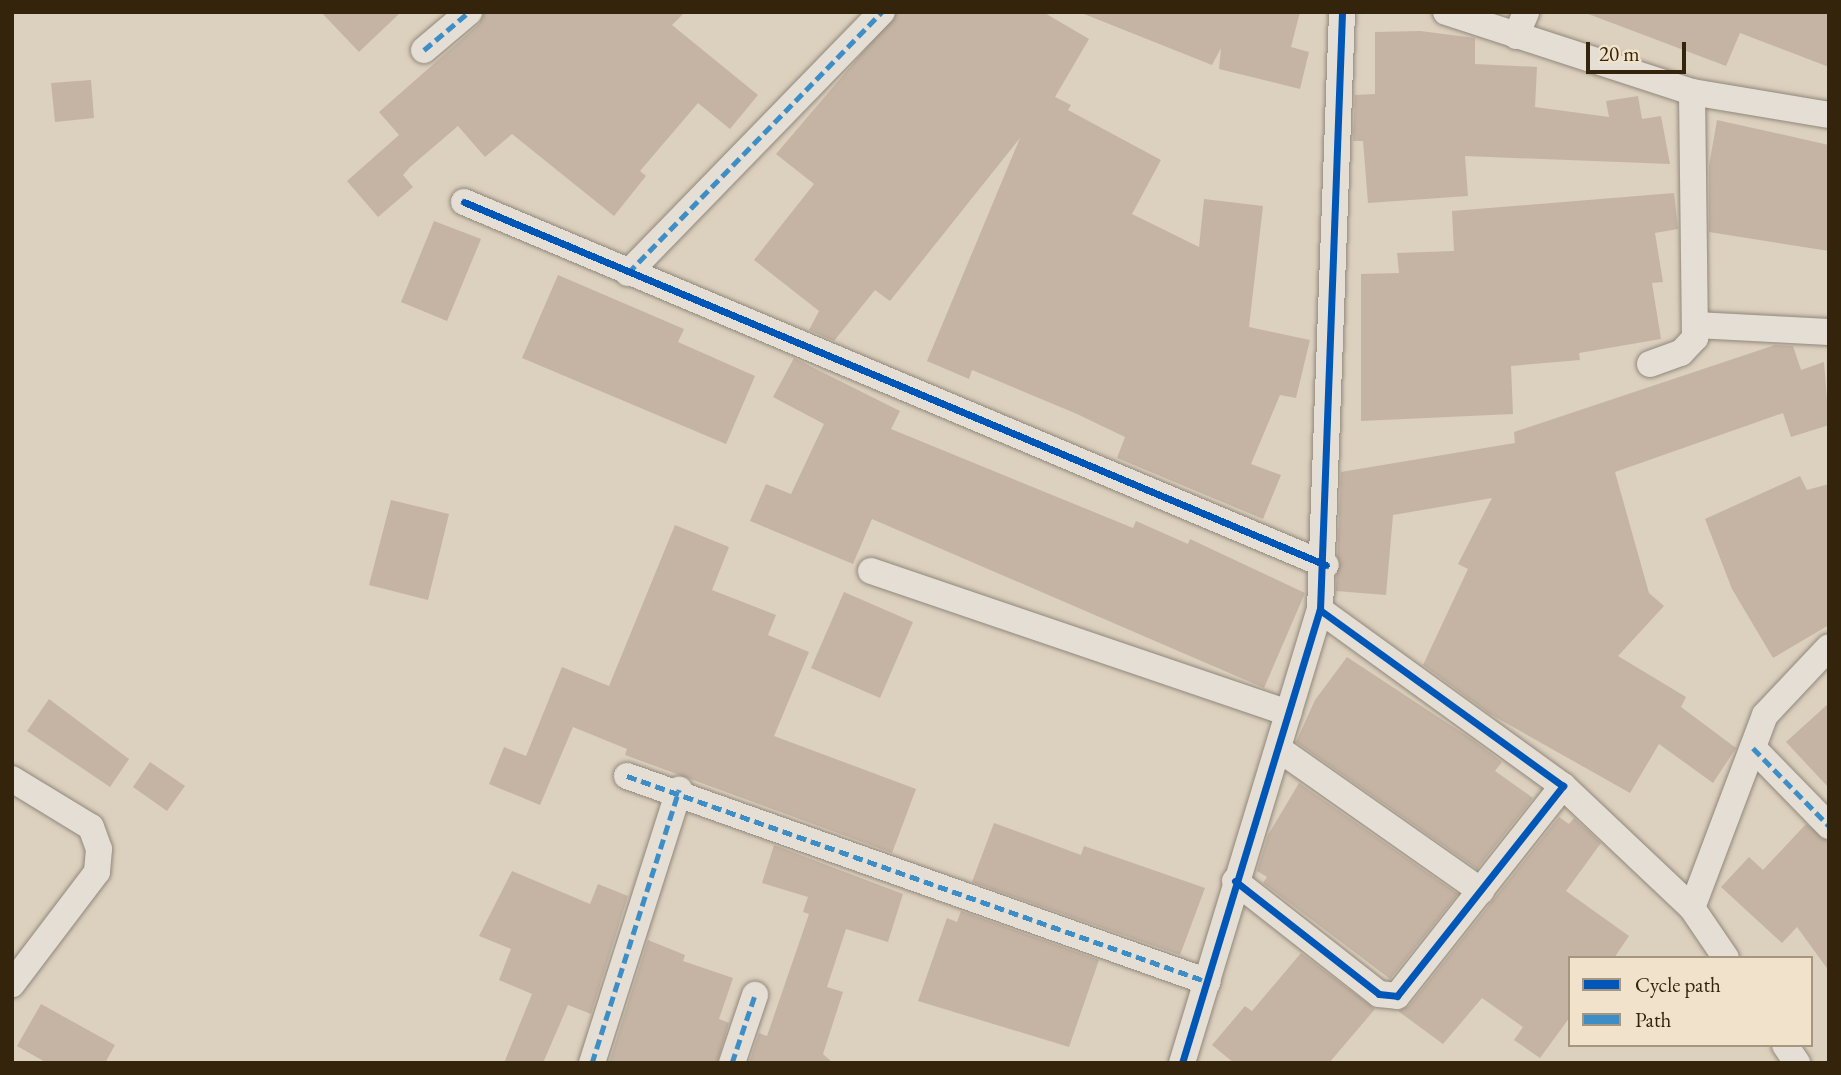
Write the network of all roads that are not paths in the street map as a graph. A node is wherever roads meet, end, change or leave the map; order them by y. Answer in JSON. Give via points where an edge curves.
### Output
{"nodes":[{"id":1,"x":468,"y":12,"type":"edge"},
{"id":2,"x":882,"y":12,"type":"edge"},
{"id":3,"x":1342,"y":12,"type":"edge"},
{"id":4,"x":1446,"y":12,"type":"edge"},
{"id":5,"x":1521,"y":24,"type":"edge"},
{"id":6,"x":424,"y":50,"type":"dead end"},
{"id":7,"x":1692,"y":92,"type":"junction"},
{"id":8,"x":1829,"y":115,"type":"edge"},
{"id":9,"x":464,"y":202,"type":"dead end"},
{"id":10,"x":628,"y":273,"type":"junction"},
{"id":11,"x":1696,"y":325,"type":"junction"},
{"id":12,"x":1829,"y":332,"type":"edge"},
{"id":13,"x":1650,"y":365,"type":"dead end"},
{"id":14,"x":1326,"y":565,"type":"junction"},
{"id":15,"x":871,"y":571,"type":"dead end"},
{"id":16,"x":1320,"y":610,"type":"junction"},
{"id":17,"x":1829,"y":647,"type":"edge"},
{"id":18,"x":1289,"y":712,"type":"junction"},
{"id":19,"x":1753,"y":748,"type":"junction"},
{"id":20,"x":1279,"y":749,"type":"junction"},
{"id":21,"x":627,"y":776,"type":"dead end"},
{"id":22,"x":12,"y":779,"type":"edge"},
{"id":23,"x":1563,"y":786,"type":"junction"},
{"id":24,"x":679,"y":790,"type":"junction"},
{"id":25,"x":1829,"y":826,"type":"edge"},
{"id":26,"x":1235,"y":881,"type":"junction"},
{"id":27,"x":1481,"y":891,"type":"junction"},
{"id":28,"x":1692,"y":908,"type":"junction"},
{"id":29,"x":1725,"y":956,"type":"edge"},
{"id":30,"x":1208,"y":982,"type":"junction"},
{"id":31,"x":12,"y":984,"type":"edge"},
{"id":32,"x":755,"y":995,"type":"dead end"},
{"id":33,"x":1786,"y":1047,"type":"edge"},
{"id":34,"x":1185,"y":1061,"type":"edge"},
{"id":35,"x":592,"y":1063,"type":"edge"},
{"id":36,"x":732,"y":1063,"type":"edge"},
{"id":37,"x":1797,"y":1063,"type":"edge"}],
"edges":[{"from":1,"to":6,"type":"street"},
{"from":2,"to":10,"type":"street"},
{"from":3,"to":14,"type":"street","via":[[1328,272]]},
{"from":4,"to":5,"type":"street"},
{"from":5,"to":7,"type":"street"},
{"from":7,"to":8,"type":"street"},
{"from":7,"to":11,"type":"street"},
{"from":9,"to":10,"type":"street"},
{"from":10,"to":14,"type":"street","via":[[798,338]]},
{"from":11,"to":12,"type":"street"},
{"from":11,"to":13,"type":"street","via":[[1695,338],[1681,354]]},
{"from":14,"to":16,"type":"street"},
{"from":15,"to":18,"type":"street"},
{"from":16,"to":18,"type":"street"},
{"from":16,"to":23,"type":"street"},
{"from":17,"to":19,"type":"street","via":[[1765,715]]},
{"from":18,"to":20,"type":"street"},
{"from":19,"to":25,"type":"street"},
{"from":19,"to":28,"type":"street"},
{"from":20,"to":26,"type":"street"},
{"from":20,"to":27,"type":"street"},
{"from":21,"to":24,"type":"street"},
{"from":22,"to":31,"type":"street","via":[[91,827],[99,849],[97,872]]},
{"from":23,"to":27,"type":"street"},
{"from":23,"to":28,"type":"street"},
{"from":24,"to":30,"type":"street"},
{"from":24,"to":35,"type":"street"},
{"from":26,"to":27,"type":"street","via":[[1386,996],[1397,996]]},
{"from":26,"to":30,"type":"street"},
{"from":28,"to":29,"type":"street"},
{"from":30,"to":34,"type":"street"},
{"from":32,"to":36,"type":"street"},
{"from":33,"to":37,"type":"street"}]}
